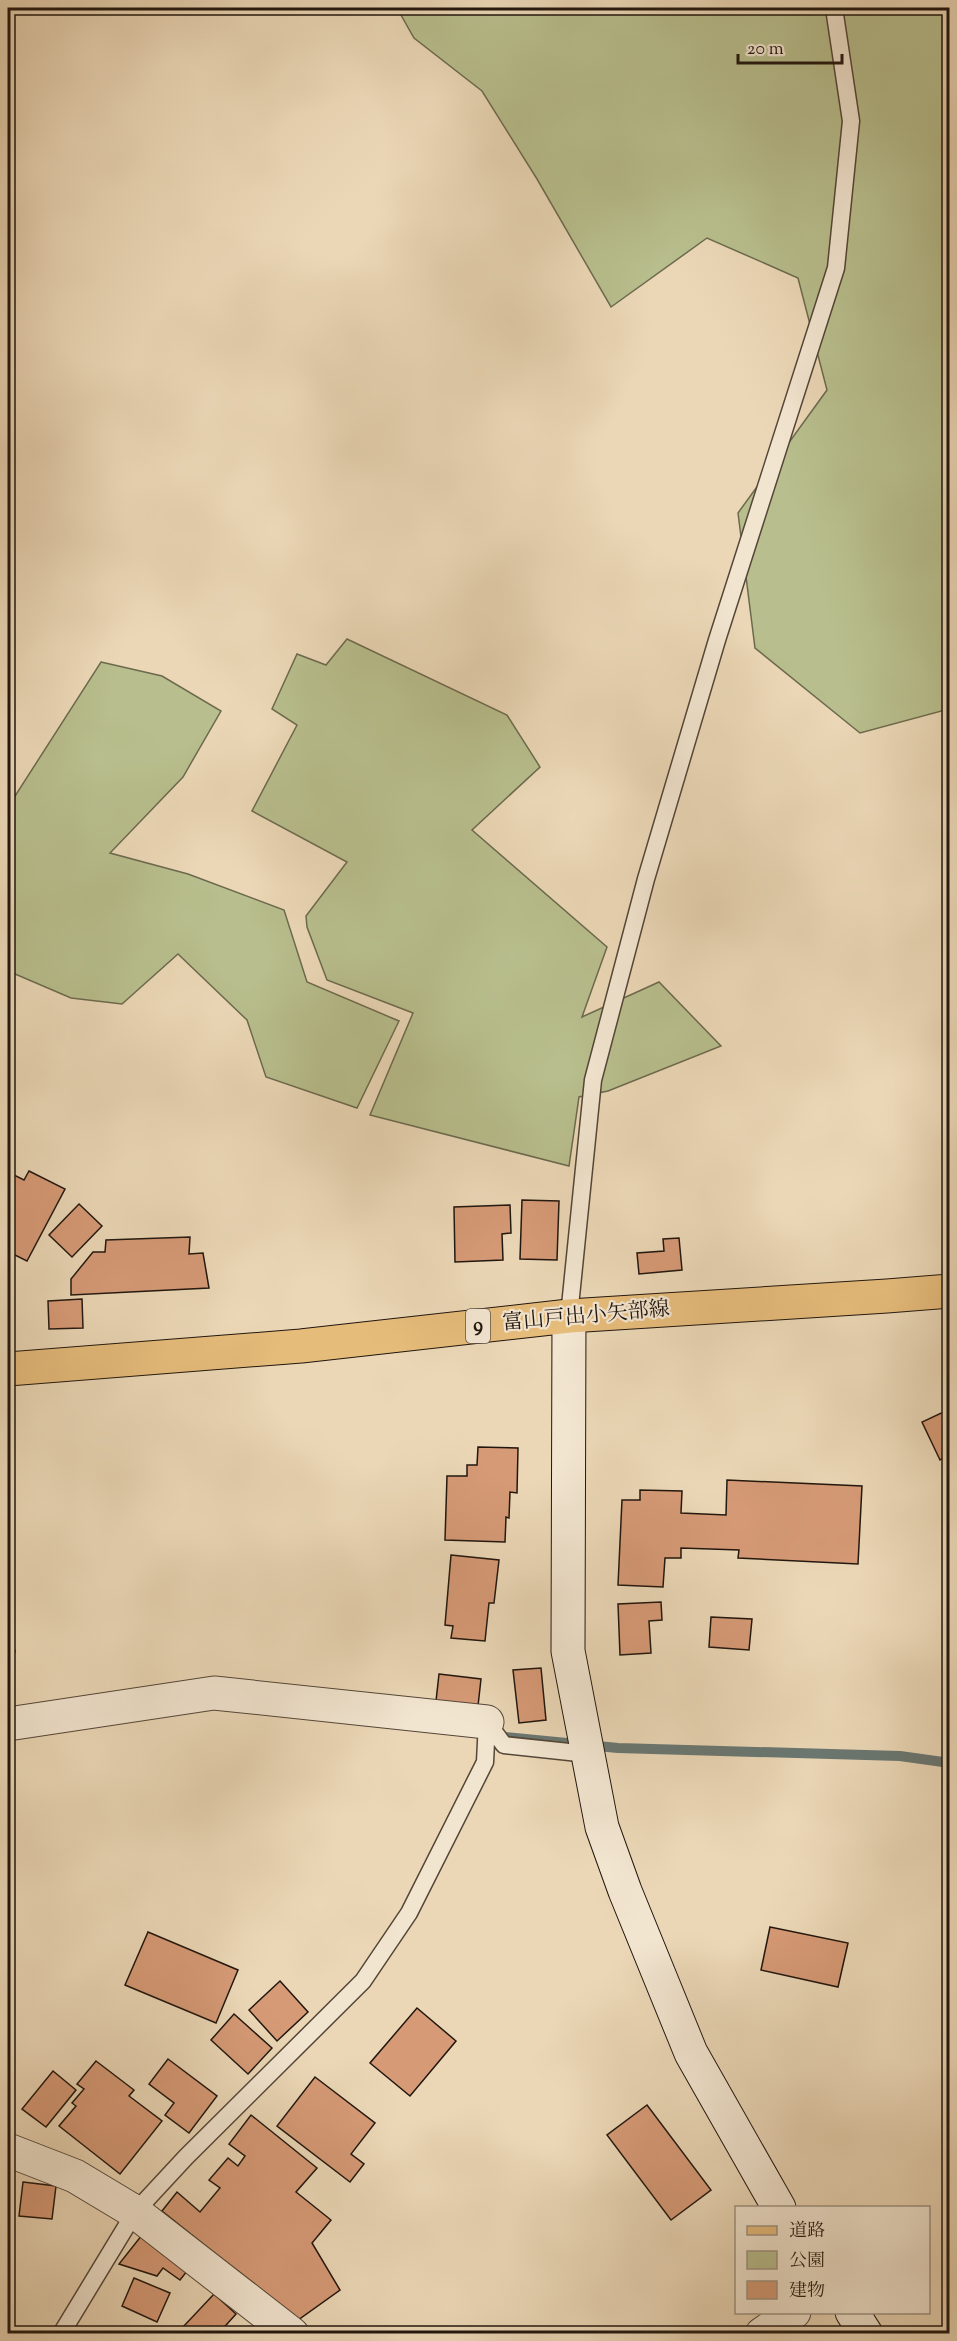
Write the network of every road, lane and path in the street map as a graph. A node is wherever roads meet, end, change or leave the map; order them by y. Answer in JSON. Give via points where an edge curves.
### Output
{"nodes":[{"id":1,"x":834,"y":8,"type":"edge"},
{"id":2,"x":950,"y":1291,"type":"edge"},
{"id":3,"x":569,"y":1316,"type":"junction"},
{"id":4,"x":8,"y":1369,"type":"edge"},
{"id":5,"x":487,"y":1722,"type":"junction"},
{"id":6,"x":8,"y":1724,"type":"edge"},
{"id":7,"x":588,"y":1754,"type":"junction"},
{"id":8,"x":8,"y":2150,"type":"edge"},
{"id":9,"x":778,"y":2206,"type":"edge"},
{"id":10,"x":135,"y":2212,"type":"junction"},
{"id":11,"x":792,"y":2314,"type":"edge"},
{"id":12,"x":853,"y":2314,"type":"edge"},
{"id":13,"x":61,"y":2334,"type":"edge"},
{"id":14,"x":292,"y":2334,"type":"edge"},
{"id":15,"x":762,"y":2334,"type":"edge"},
{"id":16,"x":866,"y":2334,"type":"edge"}],
"edges":[{"from":1,"to":3,"type":"lane","via":[[851,121],[837,268],[714,651],[646,879],[596,1069]]},
{"from":2,"to":3,"type":"main road","name":"富山戸出小矢部線","number":"9"},
{"from":3,"to":4,"type":"main road","name":"富山戸出小矢部線","number":"9","via":[[301,1346]]},
{"from":3,"to":7,"type":"street","via":[[568,1651]]},
{"from":5,"to":6,"type":"street","via":[[214,1693]]},
{"from":5,"to":7,"type":"lane","via":[[504,1744]]},
{"from":5,"to":10,"type":"lane","via":[[485,1762],[409,1913],[363,1981]]},
{"from":7,"to":9,"type":"street","via":[[602,1827],[691,2053]]},
{"from":8,"to":10,"type":"street","via":[[75,2176]]},
{"from":10,"to":13,"type":"lane"},
{"from":10,"to":14,"type":"street"},
{"from":11,"to":15,"type":"street"},
{"from":12,"to":16,"type":"street"}]}
